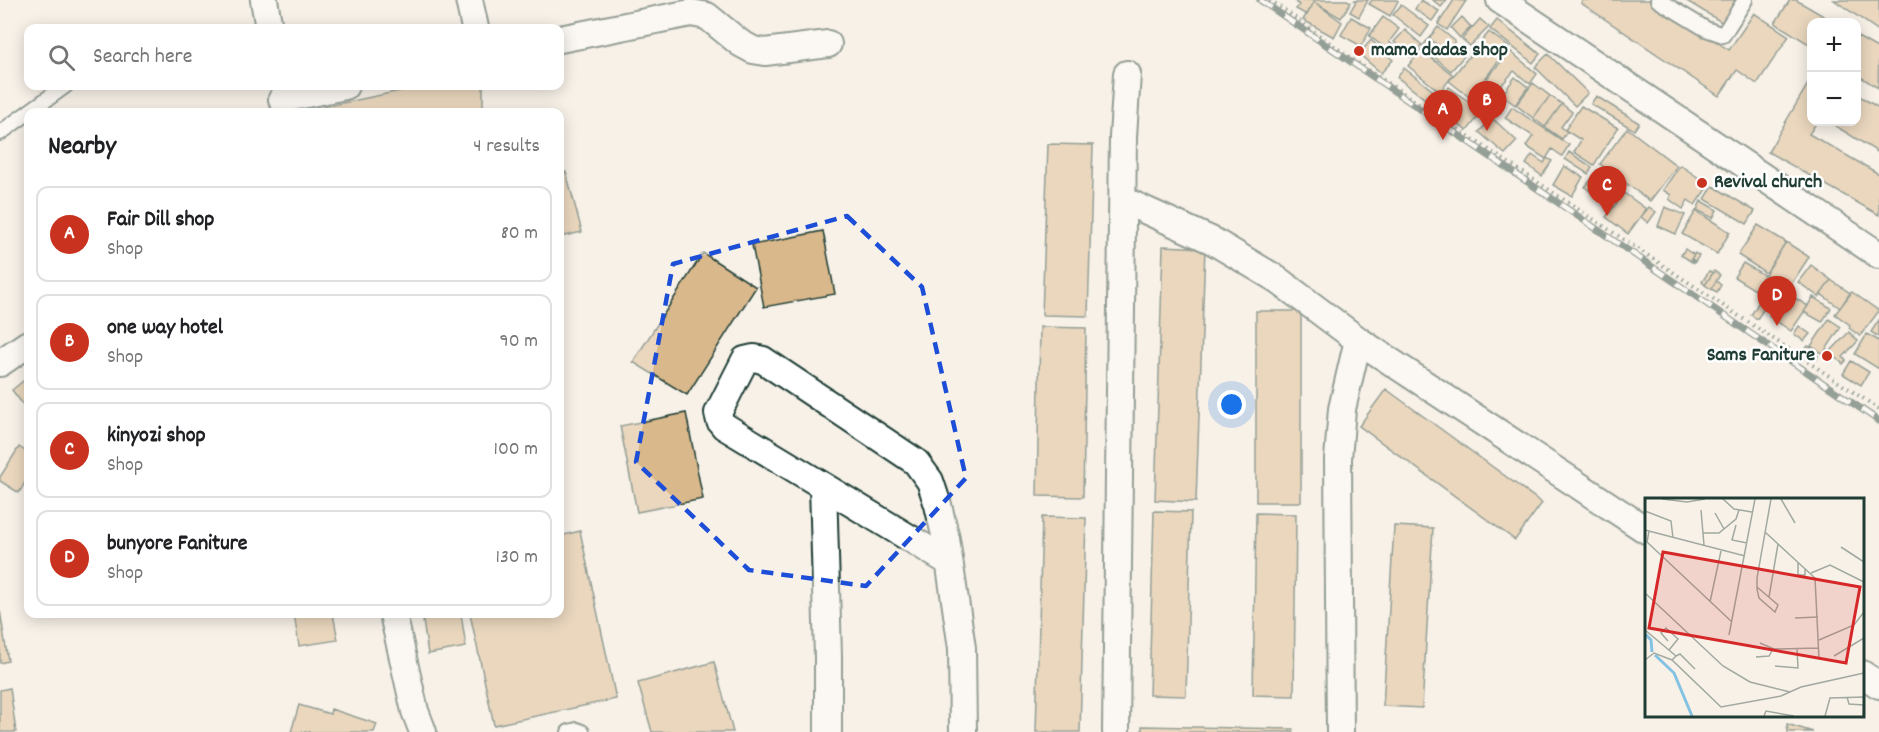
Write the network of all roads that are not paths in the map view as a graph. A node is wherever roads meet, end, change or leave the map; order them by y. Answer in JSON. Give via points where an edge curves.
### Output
{"nodes":[{"id":1,"x":264,"y":0,"type":"edge"},
{"id":2,"x":469,"y":0,"type":"edge"},
{"id":3,"x":1500,"y":0,"type":"edge"},
{"id":4,"x":1658,"y":0,"type":"edge"},
{"id":5,"x":1745,"y":0,"type":"edge"},
{"id":6,"x":700,"y":7,"type":"edge"},
{"id":7,"x":268,"y":24,"type":"edge"},
{"id":8,"x":474,"y":24,"type":"edge"},
{"id":9,"x":564,"y":38,"type":"edge"},
{"id":10,"x":828,"y":44,"type":"dead end"},
{"id":11,"x":1127,"y":74,"type":"dead end"},
{"id":12,"x":59,"y":90,"type":"edge"},
{"id":13,"x":326,"y":90,"type":"edge"},
{"id":14,"x":282,"y":99,"type":"edge"},
{"id":15,"x":35,"y":108,"type":"edge"},
{"id":16,"x":24,"y":116,"type":"edge"},
{"id":17,"x":0,"y":133,"type":"edge"},
{"id":18,"x":1123,"y":200,"type":"junction"},
{"id":19,"x":1879,"y":255,"type":"edge"},
{"id":20,"x":1358,"y":340,"type":"junction"},
{"id":21,"x":24,"y":347,"type":"edge"},
{"id":22,"x":0,"y":363,"type":"edge"},
{"id":23,"x":823,"y":486,"type":"junction"},
{"id":24,"x":1645,"y":529,"type":"edge"},
{"id":25,"x":949,"y":562,"type":"junction"},
{"id":26,"x":394,"y":618,"type":"edge"},
{"id":27,"x":1864,"y":675,"type":"edge"},
{"id":28,"x":1879,"y":685,"type":"edge"},
{"id":29,"x":423,"y":732,"type":"edge"},
{"id":30,"x":569,"y":732,"type":"edge"},
{"id":31,"x":582,"y":732,"type":"edge"},
{"id":32,"x":828,"y":732,"type":"edge"},
{"id":33,"x":963,"y":732,"type":"edge"},
{"id":34,"x":1116,"y":732,"type":"edge"},
{"id":35,"x":1340,"y":732,"type":"edge"}],
"edges":[{"from":1,"to":7,"type":"street"},
{"from":2,"to":8,"type":"street"},
{"from":3,"to":19,"type":"street"},
{"from":4,"to":5,"type":"lane","via":[[1723,35]]},
{"from":6,"to":9,"type":"street"},
{"from":6,"to":10,"type":"street","via":[[753,50]]},
{"from":11,"to":18,"type":"street"},
{"from":12,"to":15,"type":"lane"},
{"from":13,"to":14,"type":"street"},
{"from":16,"to":17,"type":"lane"},
{"from":18,"to":20,"type":"street","via":[[1213,241],[1275,278]]},
{"from":18,"to":34,"type":"street"},
{"from":20,"to":24,"type":"street"},
{"from":20,"to":35,"type":"street","via":[[1342,409],[1338,459]]},
{"from":21,"to":22,"type":"street"},
{"from":23,"to":25,"type":"street"},
{"from":23,"to":25,"type":"street","via":[[720,421],[718,412],[745,360],[763,360],[916,462],[930,482],[938,505]]},
{"from":23,"to":32,"type":"street"},
{"from":25,"to":33,"type":"street","via":[[962,648]]},
{"from":26,"to":29,"type":"street"},
{"from":27,"to":28,"type":"street"},
{"from":30,"to":31,"type":"lane"}]}
